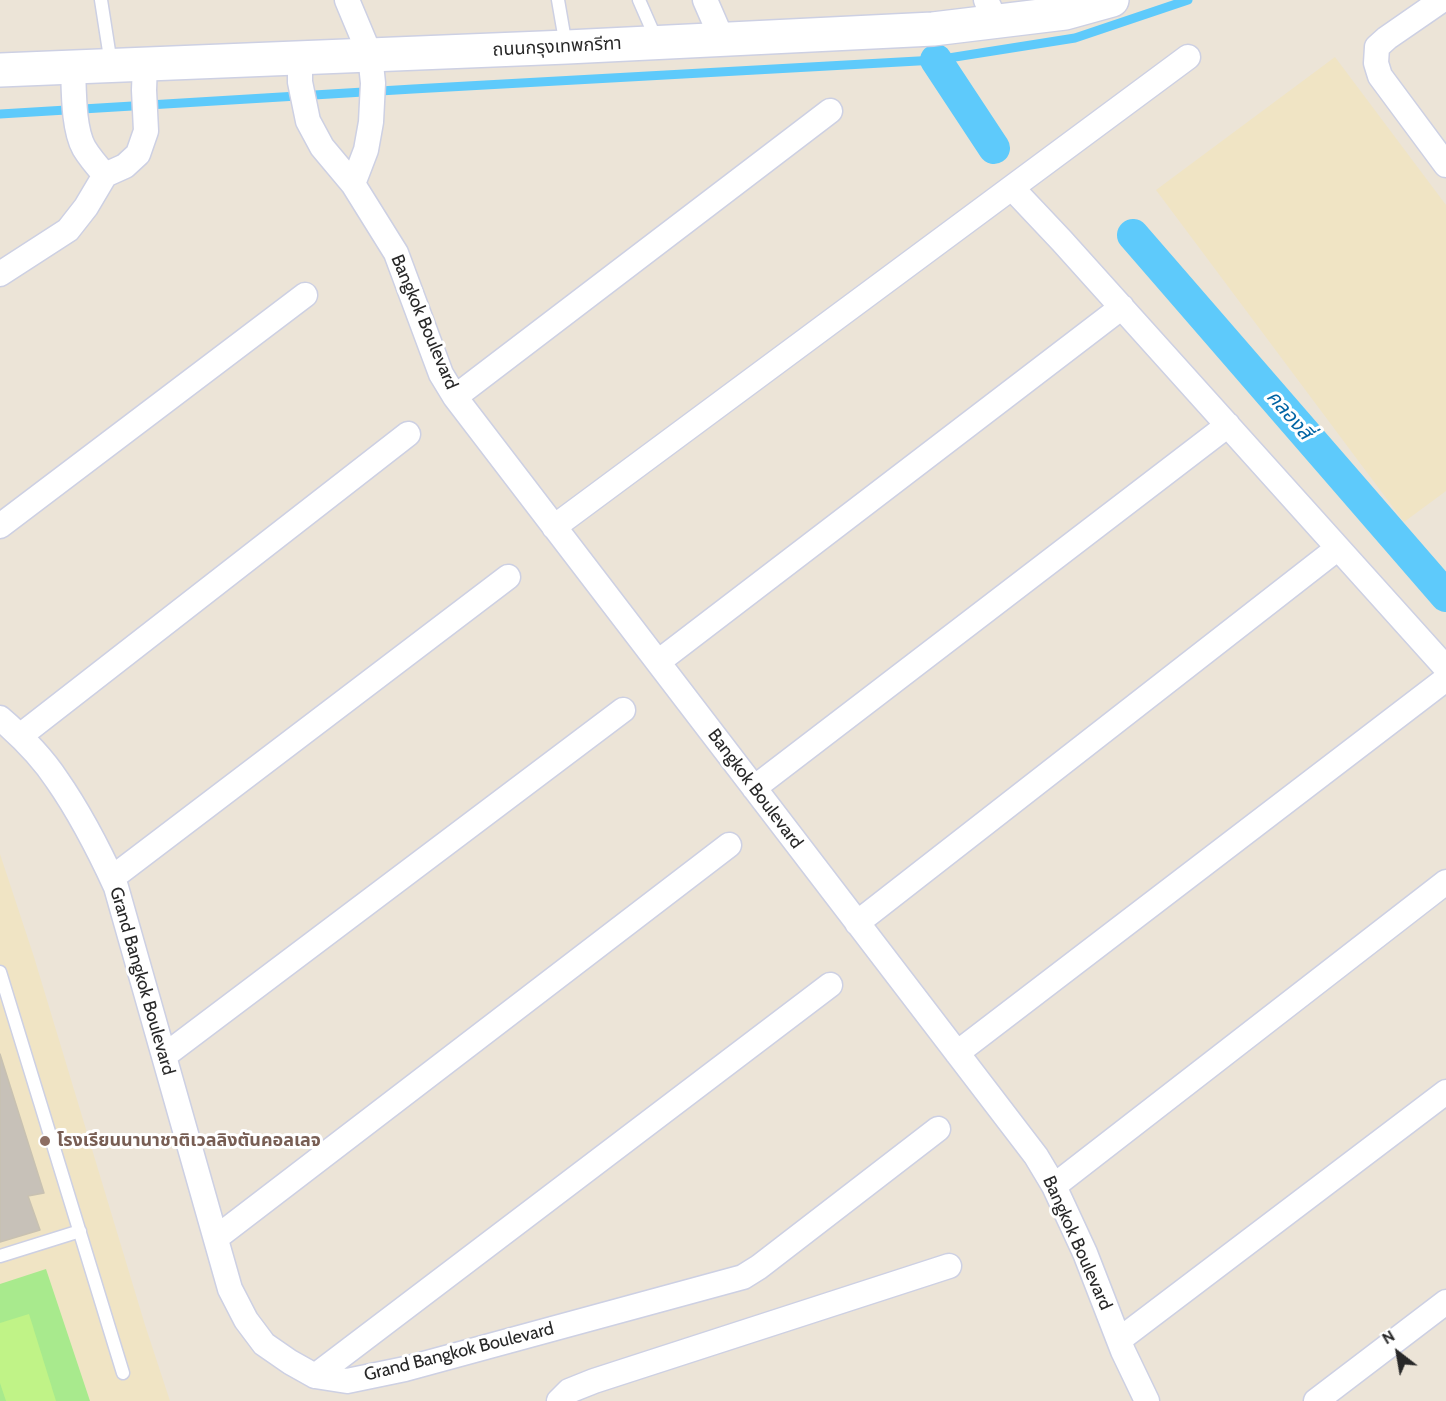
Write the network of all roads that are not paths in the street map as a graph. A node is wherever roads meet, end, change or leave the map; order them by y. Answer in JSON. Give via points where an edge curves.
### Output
{"nodes":[{"id":1,"x":101,"y":0,"type":"edge"},
{"id":2,"x":346,"y":0,"type":"edge"},
{"id":3,"x":558,"y":0,"type":"edge"},
{"id":4,"x":639,"y":0,"type":"edge"},
{"id":5,"x":705,"y":0,"type":"edge"},
{"id":6,"x":1112,"y":0,"type":"edge"},
{"id":7,"x":1442,"y":0,"type":"edge"},
{"id":8,"x":991,"y":11,"type":"edge"},
{"id":9,"x":722,"y":39,"type":"junction"},
{"id":10,"x":657,"y":42,"type":"junction"},
{"id":11,"x":567,"y":47,"type":"junction"},
{"id":12,"x":1188,"y":57,"type":"dead end"},
{"id":13,"x":111,"y":65,"type":"junction"},
{"id":14,"x":371,"y":69,"type":"junction"},
{"id":15,"x":0,"y":70,"type":"edge"},
{"id":16,"x":300,"y":70,"type":"junction"},
{"id":17,"x":144,"y":77,"type":"junction"},
{"id":18,"x":73,"y":79,"type":"junction"},
{"id":19,"x":830,"y":111,"type":"dead end"},
{"id":20,"x":1446,"y":165,"type":"edge"},
{"id":21,"x":105,"y":175,"type":"junction"},
{"id":22,"x":353,"y":184,"type":"junction"},
{"id":23,"x":1012,"y":188,"type":"junction"},
{"id":24,"x":0,"y":274,"type":"edge"},
{"id":25,"x":305,"y":295,"type":"dead end"},
{"id":26,"x":1122,"y":307,"type":"junction"},
{"id":27,"x":455,"y":397,"type":"junction"},
{"id":28,"x":1228,"y":425,"type":"junction"},
{"id":29,"x":408,"y":434,"type":"dead end"},
{"id":30,"x":0,"y":526,"type":"edge"},
{"id":31,"x":554,"y":527,"type":"junction"},
{"id":32,"x":1338,"y":548,"type":"junction"},
{"id":33,"x":508,"y":577,"type":"dead end"},
{"id":34,"x":658,"y":662,"type":"junction"},
{"id":35,"x":1446,"y":668,"type":"edge"},
{"id":36,"x":1446,"y":679,"type":"edge"},
{"id":37,"x":623,"y":710,"type":"dead end"},
{"id":38,"x":0,"y":718,"type":"edge"},
{"id":39,"x":20,"y":736,"type":"junction"},
{"id":40,"x":754,"y":788,"type":"junction"},
{"id":41,"x":729,"y":845,"type":"dead end"},
{"id":42,"x":112,"y":878,"type":"junction"},
{"id":43,"x":1446,"y":882,"type":"edge"},
{"id":44,"x":857,"y":923,"type":"junction"},
{"id":45,"x":0,"y":972,"type":"edge"},
{"id":46,"x":830,"y":986,"type":"dead end"},
{"id":47,"x":957,"y":1053,"type":"junction"},
{"id":48,"x":164,"y":1056,"type":"junction"},
{"id":49,"x":1446,"y":1092,"type":"edge"},
{"id":50,"x":938,"y":1129,"type":"dead end"},
{"id":51,"x":1054,"y":1186,"type":"junction"},
{"id":52,"x":80,"y":1231,"type":"junction"},
{"id":53,"x":216,"y":1238,"type":"junction"},
{"id":54,"x":0,"y":1256,"type":"edge"},
{"id":55,"x":949,"y":1266,"type":"dead end"},
{"id":56,"x":1446,"y":1302,"type":"edge"},
{"id":57,"x":1119,"y":1340,"type":"junction"},
{"id":58,"x":123,"y":1373,"type":"dead end"},
{"id":59,"x":315,"y":1376,"type":"junction"},
{"id":60,"x":559,"y":1401,"type":"edge"},
{"id":61,"x":1148,"y":1401,"type":"edge"},
{"id":62,"x":1317,"y":1401,"type":"edge"}],
"edges":[{"from":1,"to":13,"type":"lane"},
{"from":2,"to":14,"type":"street"},
{"from":3,"to":11,"type":"lane"},
{"from":4,"to":10,"type":"lane"},
{"from":5,"to":9,"type":"street"},
{"from":6,"to":8,"type":"main road","name":"ถนนกรุงเทพกรีฑา","via":[[1065,13]]},
{"from":7,"to":20,"type":"street","via":[[1377,47],[1376,63],[1380,76]]},
{"from":8,"to":9,"type":"main road","name":"ถนนกรุงเทพกรีฑา","via":[[933,29]]},
{"from":9,"to":10,"type":"main road","name":"ถนนกรุงเทพกรีฑา"},
{"from":10,"to":11,"type":"main road","name":"ถนนกรุงเทพกรีฑา"},
{"from":11,"to":14,"type":"main road","name":"ถนนกรุงเทพกรีฑา"},
{"from":12,"to":23,"type":"street"},
{"from":13,"to":17,"type":"main road","name":"ถนนกรุงเทพกรีฑา"},
{"from":13,"to":18,"type":"main road","name":"ถนนกรุงเทพกรีฑา"},
{"from":14,"to":16,"type":"main road","name":"ถนนกรุงเทพกรีฑา"},
{"from":14,"to":22,"type":"street","via":[[371,122],[366,150]]},
{"from":15,"to":18,"type":"main road","name":"ถนนกรุงเทพกรีฑา"},
{"from":16,"to":17,"type":"main road","name":"ถนนกรุงเทพกรีฑา"},
{"from":16,"to":22,"type":"street","name":"Bangkok Boulevard","via":[[308,121],[322,147]]},
{"from":17,"to":21,"type":"street","via":[[146,131],[138,153],[125,166]]},
{"from":18,"to":21,"type":"street","via":[[78,132],[90,159]]},
{"from":19,"to":27,"type":"street"},
{"from":21,"to":24,"type":"street","via":[[68,230]]},
{"from":22,"to":27,"type":"street","name":"Bangkok Boulevard","via":[[396,253],[441,374]]},
{"from":23,"to":26,"type":"street"},
{"from":23,"to":31,"type":"street"},
{"from":25,"to":30,"type":"street"},
{"from":26,"to":28,"type":"street"},
{"from":26,"to":34,"type":"street"},
{"from":27,"to":31,"type":"street","name":"Bangkok Boulevard"},
{"from":28,"to":32,"type":"street"},
{"from":28,"to":40,"type":"street"},
{"from":29,"to":39,"type":"street"},
{"from":31,"to":34,"type":"street","name":"Bangkok Boulevard"},
{"from":32,"to":35,"type":"street"},
{"from":32,"to":44,"type":"street"},
{"from":33,"to":42,"type":"street"},
{"from":34,"to":40,"type":"street","name":"Bangkok Boulevard"},
{"from":36,"to":47,"type":"street"},
{"from":37,"to":48,"type":"street"},
{"from":38,"to":39,"type":"street","name":"Grand Bangkok Boulevard"},
{"from":39,"to":42,"type":"street","name":"Grand Bangkok Boulevard","via":[[57,779]]},
{"from":40,"to":44,"type":"street","name":"Bangkok Boulevard"},
{"from":41,"to":53,"type":"street"},
{"from":42,"to":48,"type":"street","name":"Grand Bangkok Boulevard"},
{"from":43,"to":51,"type":"street"},
{"from":44,"to":47,"type":"street","name":"Bangkok Boulevard"},
{"from":45,"to":52,"type":"lane"},
{"from":46,"to":59,"type":"street"},
{"from":47,"to":51,"type":"street","name":"Bangkok Boulevard","via":[[1036,1156]]},
{"from":48,"to":53,"type":"street","name":"Grand Bangkok Boulevard"},
{"from":49,"to":57,"type":"street"},
{"from":50,"to":59,"type":"street","name":"Grand Bangkok Boulevard","via":[[743,1277],[405,1369],[347,1381]]},
{"from":51,"to":57,"type":"street","name":"Bangkok Boulevard"},
{"from":52,"to":54,"type":"lane"},
{"from":52,"to":58,"type":"lane"},
{"from":53,"to":59,"type":"street","name":"Grand Bangkok Boulevard","via":[[230,1289],[246,1320],[264,1344]]},
{"from":55,"to":60,"type":"street","via":[[594,1381],[569,1391]]},
{"from":56,"to":62,"type":"street"},
{"from":57,"to":61,"type":"street","name":"Bangkok Boulevard"}]}
